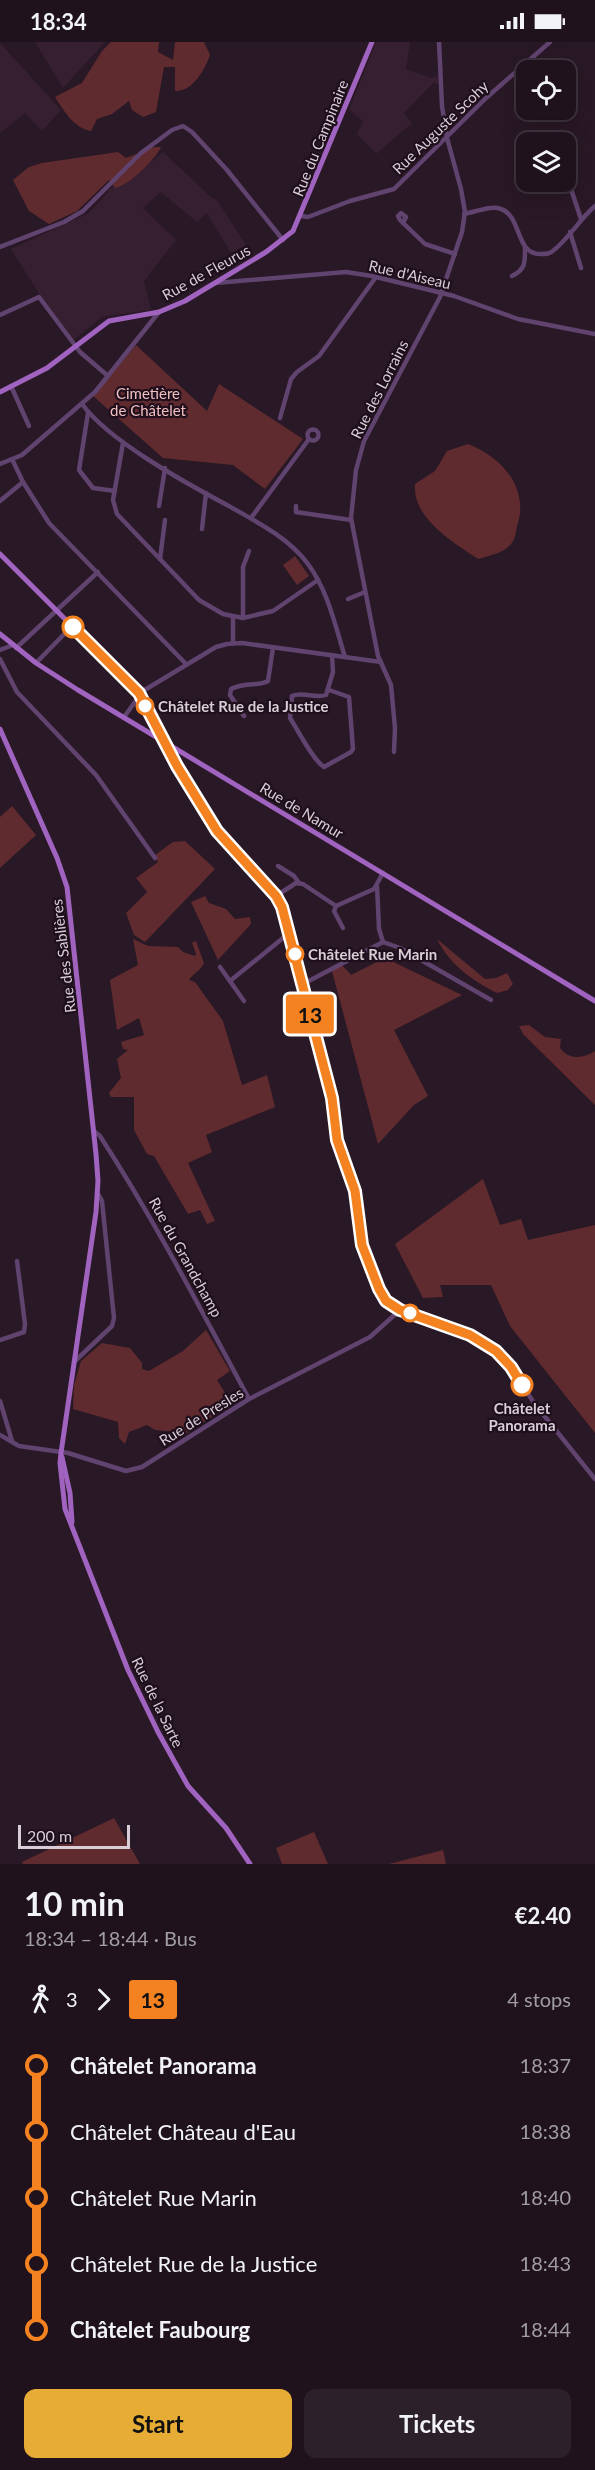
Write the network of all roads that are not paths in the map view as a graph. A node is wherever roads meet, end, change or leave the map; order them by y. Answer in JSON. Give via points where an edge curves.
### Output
{"nodes":[{"id":1,"x":372,"y":42,"type":"edge"},
{"id":2,"x":439,"y":42,"type":"edge"},
{"id":3,"x":550,"y":42,"type":"edge"},
{"id":4,"x":447,"y":138,"type":"junction"},
{"id":5,"x":572,"y":192,"type":"edge"},
{"id":6,"x":595,"y":206,"type":"edge"},
{"id":7,"x":464,"y":213,"type":"junction"},
{"id":8,"x":301,"y":216,"type":"junction"},
{"id":9,"x":580,"y":219,"type":"junction"},
{"id":10,"x":403,"y":223,"type":"dead end"},
{"id":11,"x":570,"y":232,"type":"junction"},
{"id":12,"x":284,"y":240,"type":"junction"},
{"id":13,"x":0,"y":247,"type":"edge"},
{"id":14,"x":525,"y":247,"type":"junction"},
{"id":15,"x":455,"y":254,"type":"junction"},
{"id":16,"x":581,"y":268,"type":"dead end"},
{"id":17,"x":512,"y":276,"type":"dead end"},
{"id":18,"x":375,"y":277,"type":"junction"},
{"id":19,"x":214,"y":283,"type":"junction"},
{"id":20,"x":442,"y":293,"type":"junction"},
{"id":21,"x":159,"y":312,"type":"junction"},
{"id":22,"x":0,"y":315,"type":"edge"},
{"id":23,"x":595,"y":334,"type":"edge"},
{"id":24,"x":76,"y":347,"type":"junction"},
{"id":25,"x":108,"y":376,"type":"junction"},
{"id":26,"x":11,"y":386,"type":"junction"},
{"id":27,"x":0,"y":392,"type":"edge"},
{"id":28,"x":82,"y":404,"type":"junction"},
{"id":29,"x":88,"y":413,"type":"junction"},
{"id":30,"x":280,"y":418,"type":"dead end"},
{"id":31,"x":29,"y":426,"type":"dead end"},
{"id":32,"x":309,"y":439,"type":"dead end"},
{"id":33,"x":123,"y":443,"type":"junction"},
{"id":34,"x":12,"y":459,"type":"junction"},
{"id":35,"x":0,"y":464,"type":"edge"},
{"id":36,"x":165,"y":468,"type":"junction"},
{"id":37,"x":22,"y":482,"type":"junction"},
{"id":38,"x":115,"y":491,"type":"junction"},
{"id":39,"x":206,"y":493,"type":"junction"},
{"id":40,"x":0,"y":501,"type":"edge"},
{"id":41,"x":159,"y":506,"type":"dead end"},
{"id":42,"x":296,"y":506,"type":"dead end"},
{"id":43,"x":250,"y":518,"type":"junction"},
{"id":44,"x":165,"y":520,"type":"dead end"},
{"id":45,"x":351,"y":520,"type":"junction"},
{"id":46,"x":202,"y":529,"type":"dead end"},
{"id":47,"x":249,"y":551,"type":"dead end"},
{"id":48,"x":0,"y":554,"type":"edge"},
{"id":49,"x":160,"y":559,"type":"junction"},
{"id":50,"x":98,"y":572,"type":"junction"},
{"id":51,"x":318,"y":580,"type":"junction"},
{"id":52,"x":365,"y":592,"type":"junction"},
{"id":53,"x":348,"y":599,"type":"dead end"},
{"id":54,"x":57,"y":611,"type":"junction"},
{"id":55,"x":233,"y":617,"type":"junction"},
{"id":56,"x":243,"y":618,"type":"junction"},
{"id":57,"x":72,"y":627,"type":"junction"},
{"id":58,"x":0,"y":634,"type":"edge"},
{"id":59,"x":233,"y":643,"type":"junction"},
{"id":60,"x":15,"y":646,"type":"junction"},
{"id":61,"x":273,"y":648,"type":"junction"},
{"id":62,"x":0,"y":650,"type":"edge"},
{"id":63,"x":332,"y":655,"type":"junction"},
{"id":64,"x":345,"y":657,"type":"junction"},
{"id":65,"x":0,"y":659,"type":"edge"},
{"id":66,"x":381,"y":662,"type":"junction"},
{"id":67,"x":36,"y":663,"type":"junction"},
{"id":68,"x":186,"y":664,"type":"junction"},
{"id":69,"x":329,"y":690,"type":"junction"},
{"id":70,"x":139,"y":693,"type":"junction"},
{"id":71,"x":124,"y":717,"type":"junction"},
{"id":72,"x":244,"y":717,"type":"dead end"},
{"id":73,"x":0,"y":729,"type":"edge"},
{"id":74,"x":163,"y":740,"type":"junction"},
{"id":75,"x":394,"y":752,"type":"dead end"},
{"id":76,"x":155,"y":858,"type":"dead end"},
{"id":77,"x":278,"y":866,"type":"dead end"},
{"id":78,"x":383,"y":873,"type":"junction"},
{"id":79,"x":299,"y":883,"type":"junction"},
{"id":80,"x":377,"y":886,"type":"junction"},
{"id":81,"x":276,"y":896,"type":"junction"},
{"id":82,"x":336,"y":906,"type":"junction"},
{"id":83,"x":344,"y":928,"type":"dead end"},
{"id":84,"x":290,"y":935,"type":"junction"},
{"id":85,"x":383,"y":942,"type":"junction"},
{"id":86,"x":220,"y":967,"type":"dead end"},
{"id":87,"x":230,"y":981,"type":"junction"},
{"id":88,"x":303,"y":984,"type":"junction"},
{"id":89,"x":491,"y":1000,"type":"dead end"},
{"id":90,"x":244,"y":1001,"type":"dead end"},
{"id":91,"x":595,"y":1001,"type":"edge"},
{"id":92,"x":94,"y":1131,"type":"junction"},
{"id":93,"x":97,"y":1192,"type":"junction"},
{"id":94,"x":104,"y":1213,"type":"junction"},
{"id":95,"x":95,"y":1214,"type":"junction"},
{"id":96,"x":105,"y":1223,"type":"junction"},
{"id":97,"x":17,"y":1261,"type":"dead end"},
{"id":98,"x":400,"y":1310,"type":"junction"},
{"id":99,"x":0,"y":1340,"type":"edge"},
{"id":100,"x":75,"y":1352,"type":"junction"},
{"id":101,"x":82,"y":1355,"type":"junction"},
{"id":102,"x":74,"y":1362,"type":"junction"},
{"id":103,"x":249,"y":1399,"type":"junction"},
{"id":104,"x":0,"y":1401,"type":"edge"},
{"id":105,"x":0,"y":1435,"type":"edge"},
{"id":106,"x":12,"y":1441,"type":"junction"},
{"id":107,"x":61,"y":1453,"type":"junction"},
{"id":108,"x":595,"y":1479,"type":"edge"},
{"id":109,"x":250,"y":1864,"type":"edge"}],
"edges":[{"from":1,"to":8,"type":"main road","name":"Rue du Campinaire"},
{"from":2,"to":4,"type":"street","name":"Rue des Lorrains"},
{"from":3,"to":4,"type":"street","name":"Rue Auguste Scohy"},
{"from":4,"to":7,"type":"street","name":"Rue des Lorrains"},
{"from":4,"to":8,"type":"street","name":"Rue Auguste Scohy","via":[[394,189],[308,218]]},
{"from":5,"to":9,"type":"street"},
{"from":6,"to":9,"type":"street"},
{"from":7,"to":14,"type":"street","via":[[499,208],[510,213]]},
{"from":7,"to":15,"type":"street","name":"Rue des Lorrains"},
{"from":8,"to":12,"type":"main road","name":"Rue du Campinaire"},
{"from":9,"to":11,"type":"street"},
{"from":10,"to":15,"type":"street","via":[[425,244]]},
{"from":11,"to":14,"type":"street","via":[[555,250],[546,254],[536,255]]},
{"from":11,"to":16,"type":"street"},
{"from":12,"to":13,"type":"street","via":[[200,140],[183,126],[141,153],[82,211]]},
{"from":12,"to":19,"type":"main road","name":"Rue de Fleurus"},
{"from":14,"to":17,"type":"street","via":[[522,271]]},
{"from":15,"to":20,"type":"street","name":"Rue des Lorrains"},
{"from":18,"to":19,"type":"street","name":"Rue d'Aiseau","via":[[346,272]]},
{"from":18,"to":20,"type":"street","name":"Rue d'Aiseau"},
{"from":18,"to":30,"type":"street","via":[[319,356],[291,379]]},
{"from":19,"to":21,"type":"main road","name":"Rue de Fleurus"},
{"from":20,"to":23,"type":"street","name":"Rue d'Aiseau","via":[[518,320]]},
{"from":20,"to":45,"type":"street","name":"Rue des Lorrains","via":[[364,441],[356,470]]},
{"from":21,"to":24,"type":"main road","name":"Rue de Fleurus","via":[[109,321]]},
{"from":21,"to":25,"type":"street"},
{"from":22,"to":24,"type":"street","via":[[39,297]]},
{"from":24,"to":25,"type":"street"},
{"from":24,"to":26,"type":"main road","name":"Rue de Fleurus","via":[[47,368]]},
{"from":25,"to":28,"type":"street"},
{"from":26,"to":27,"type":"main road","name":"Rue de Fleurus"},
{"from":26,"to":31,"type":"street"},
{"from":28,"to":29,"type":"street"},
{"from":28,"to":34,"type":"street"},
{"from":29,"to":33,"type":"street"},
{"from":29,"to":38,"type":"street","via":[[79,470],[93,488]]},
{"from":32,"to":43,"type":"street"},
{"from":33,"to":36,"type":"street"},
{"from":33,"to":38,"type":"street"},
{"from":34,"to":35,"type":"street"},
{"from":34,"to":37,"type":"street"},
{"from":36,"to":39,"type":"street"},
{"from":36,"to":41,"type":"street"},
{"from":37,"to":40,"type":"street"},
{"from":37,"to":50,"type":"street","via":[[49,523]]},
{"from":38,"to":49,"type":"street","via":[[114,506],[120,518]]},
{"from":39,"to":43,"type":"street"},
{"from":39,"to":46,"type":"street"},
{"from":42,"to":45,"type":"street","via":[[296,512]]},
{"from":43,"to":51,"type":"street","via":[[293,548]]},
{"from":44,"to":49,"type":"street"},
{"from":45,"to":52,"type":"street","name":"Rue des Lorrains"},
{"from":47,"to":56,"type":"street","via":[[243,567]]},
{"from":48,"to":54,"type":"main road"},
{"from":49,"to":55,"type":"street","via":[[204,604]]},
{"from":50,"to":54,"type":"street"},
{"from":50,"to":68,"type":"street"},
{"from":51,"to":56,"type":"street","via":[[273,611]]},
{"from":51,"to":64,"type":"street"},
{"from":52,"to":53,"type":"street"},
{"from":52,"to":66,"type":"street","name":"Rue des Lorrains"},
{"from":54,"to":57,"type":"main road"},
{"from":54,"to":60,"type":"street"},
{"from":55,"to":56,"type":"street"},
{"from":55,"to":59,"type":"street"},
{"from":57,"to":67,"type":"street"},
{"from":57,"to":70,"type":"main road"},
{"from":58,"to":60,"type":"main road","name":"Rue de Namur"},
{"from":59,"to":61,"type":"street"},
{"from":59,"to":68,"type":"street","via":[[216,647]]},
{"from":60,"to":62,"type":"street"},
{"from":60,"to":67,"type":"main road","name":"Rue de Namur"},
{"from":61,"to":63,"type":"street"},
{"from":61,"to":72,"type":"street","via":[[268,681],[243,682],[231,689],[230,695]]},
{"from":63,"to":64,"type":"street"},
{"from":63,"to":69,"type":"street"},
{"from":64,"to":66,"type":"street"},
{"from":65,"to":76,"type":"street","via":[[17,692],[96,775]]},
{"from":66,"to":75,"type":"street","name":"Rue des Lorrains","via":[[391,685]]},
{"from":67,"to":71,"type":"main road","name":"Rue de Namur"},
{"from":68,"to":70,"type":"street"},
{"from":69,"to":69,"type":"street","via":[[322,697],[292,696],[290,712],[290,718],[324,766],[353,749],[349,697]]},
{"from":70,"to":71,"type":"street"},
{"from":70,"to":74,"type":"main road"},
{"from":71,"to":74,"type":"main road","name":"Rue de Namur"},
{"from":73,"to":92,"type":"main road","name":"Rue des Sablières","via":[[67,887]]},
{"from":74,"to":78,"type":"main road","name":"Rue de Namur"},
{"from":74,"to":81,"type":"street","via":[[217,831]]},
{"from":77,"to":79,"type":"street"},
{"from":78,"to":80,"type":"street"},
{"from":78,"to":91,"type":"main road","name":"Rue de Namur"},
{"from":79,"to":81,"type":"street"},
{"from":79,"to":82,"type":"street"},
{"from":80,"to":82,"type":"street"},
{"from":80,"to":85,"type":"street"},
{"from":81,"to":84,"type":"street"},
{"from":82,"to":83,"type":"street","via":[[334,911]]},
{"from":84,"to":87,"type":"street"},
{"from":84,"to":88,"type":"street"},
{"from":85,"to":88,"type":"street"},
{"from":85,"to":89,"type":"street"},
{"from":86,"to":87,"type":"street"},
{"from":87,"to":90,"type":"street"},
{"from":88,"to":98,"type":"street","via":[[332,1098],[337,1140],[355,1191],[362,1245],[386,1301]]},
{"from":92,"to":93,"type":"main road","name":"Rue des Sablières"},
{"from":92,"to":103,"type":"street","name":"Rue du Grandchamp","via":[[160,1234]]},
{"from":93,"to":94,"type":"street","name":"Rue des Sablières"},
{"from":93,"to":95,"type":"main road","name":"Rue des Sablières"},
{"from":94,"to":95,"type":"street"},
{"from":94,"to":96,"type":"street","name":"Rue des Sablières"},
{"from":95,"to":96,"type":"street"},
{"from":95,"to":100,"type":"main road","name":"Rue des Sablières"},
{"from":96,"to":101,"type":"street","name":"Rue des Sablières","via":[[114,1318],[112,1326]]},
{"from":97,"to":99,"type":"street","via":[[24,1332]]},
{"from":98,"to":103,"type":"street","name":"Rue de Presles","via":[[370,1337]]},
{"from":98,"to":108,"type":"street","via":[[470,1335],[496,1351]]},
{"from":100,"to":101,"type":"street"},
{"from":100,"to":102,"type":"main road","name":"Rue des Sablières"},
{"from":101,"to":102,"type":"street","name":"Rue des Sablières"},
{"from":102,"to":107,"type":"main road","name":"Rue des Sablières"},
{"from":103,"to":107,"type":"street","name":"Rue de Presles","via":[[142,1467],[126,1471]]},
{"from":104,"to":106,"type":"street"},
{"from":105,"to":106,"type":"street","name":"Rue de Presles"},
{"from":106,"to":107,"type":"street","name":"Rue de Presles","via":[[19,1446]]},
{"from":107,"to":109,"type":"main road","name":"Rue de la Sarte","via":[[73,1533],[128,1670],[188,1786],[226,1828]]}]}
